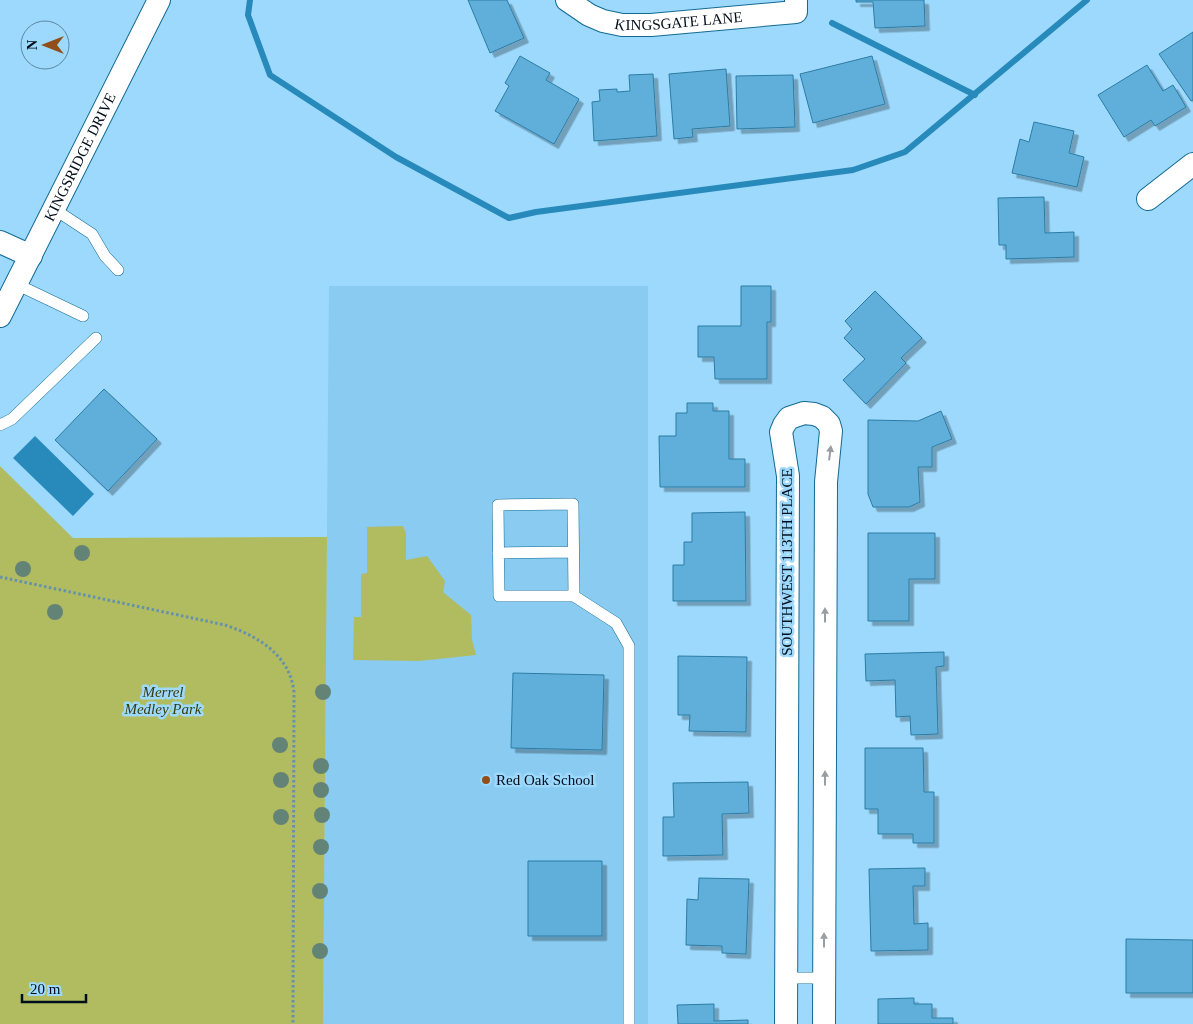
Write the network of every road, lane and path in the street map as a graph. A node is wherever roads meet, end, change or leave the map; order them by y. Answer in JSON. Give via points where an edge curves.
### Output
{"nodes":[{"id":1,"x":159,"y":0,"type":"edge"},
{"id":2,"x":566,"y":0,"type":"edge"},
{"id":3,"x":796,"y":6,"type":"edge"},
{"id":4,"x":1193,"y":164,"type":"edge"},
{"id":5,"x":1148,"y":199,"type":"dead end"},
{"id":6,"x":54,"y":210,"type":"junction"},
{"id":7,"x":0,"y":242,"type":"edge"},
{"id":8,"x":31,"y":256,"type":"junction"},
{"id":9,"x":118,"y":270,"type":"dead end"},
{"id":10,"x":8,"y":280,"type":"edge"},
{"id":11,"x":0,"y":316,"type":"edge"},
{"id":12,"x":83,"y":316,"type":"dead end"},
{"id":13,"x":96,"y":338,"type":"dead end"},
{"id":14,"x":0,"y":425,"type":"edge"},
{"id":15,"x":573,"y":552,"type":"junction"},
{"id":16,"x":498,"y":553,"type":"junction"},
{"id":17,"x":0,"y":578,"type":"edge"},
{"id":18,"x":574,"y":596,"type":"junction"},
{"id":19,"x":786,"y":978,"type":"junction"},
{"id":20,"x":824,"y":978,"type":"junction"},
{"id":21,"x":293,"y":1024,"type":"edge"},
{"id":22,"x":629,"y":1024,"type":"edge"},
{"id":23,"x":786,"y":1024,"type":"edge"},
{"id":24,"x":824,"y":1024,"type":"edge"}],
"edges":[{"from":1,"to":6,"type":"street","name":"KINGSRIDGE DRIVE"},
{"from":2,"to":3,"type":"street","name":"KINGSGATE LANE","via":[[589,15],[622,25],[651,25]]},
{"from":4,"to":5,"type":"street"},
{"from":6,"to":8,"type":"street","name":"KINGSRIDGE DRIVE"},
{"from":6,"to":9,"type":"lane","via":[[92,234]]},
{"from":7,"to":8,"type":"street"},
{"from":8,"to":10,"type":"street","name":"KINGSRIDGE DRIVE"},
{"from":10,"to":11,"type":"street","name":"KINGSRIDGE DRIVE"},
{"from":10,"to":12,"type":"lane"},
{"from":13,"to":14,"type":"lane","via":[[12,419]]},
{"from":15,"to":16,"type":"lane"},
{"from":15,"to":16,"type":"lane","via":[[573,504],[498,505]]},
{"from":15,"to":18,"type":"lane"},
{"from":16,"to":18,"type":"lane","via":[[499,596]]},
{"from":17,"to":21,"type":"path","via":[[225,625],[256,638],[283,662],[293,681],[294,692]]},
{"from":18,"to":22,"type":"lane","via":[[616,623],[629,646]]},
{"from":19,"to":20,"type":"lane"},
{"from":20,"to":19,"type":"street","name":"SOUTHWEST 113TH PLACE","one_way":true,"via":[[826,482],[831,431],[822,417],[804,413],[790,418],[781,432],[788,476]]},
{"from":19,"to":23,"type":"street","name":"SOUTHWEST 113TH PLACE"},
{"from":20,"to":24,"type":"street","name":"SOUTHWEST 113TH PLACE"}]}
